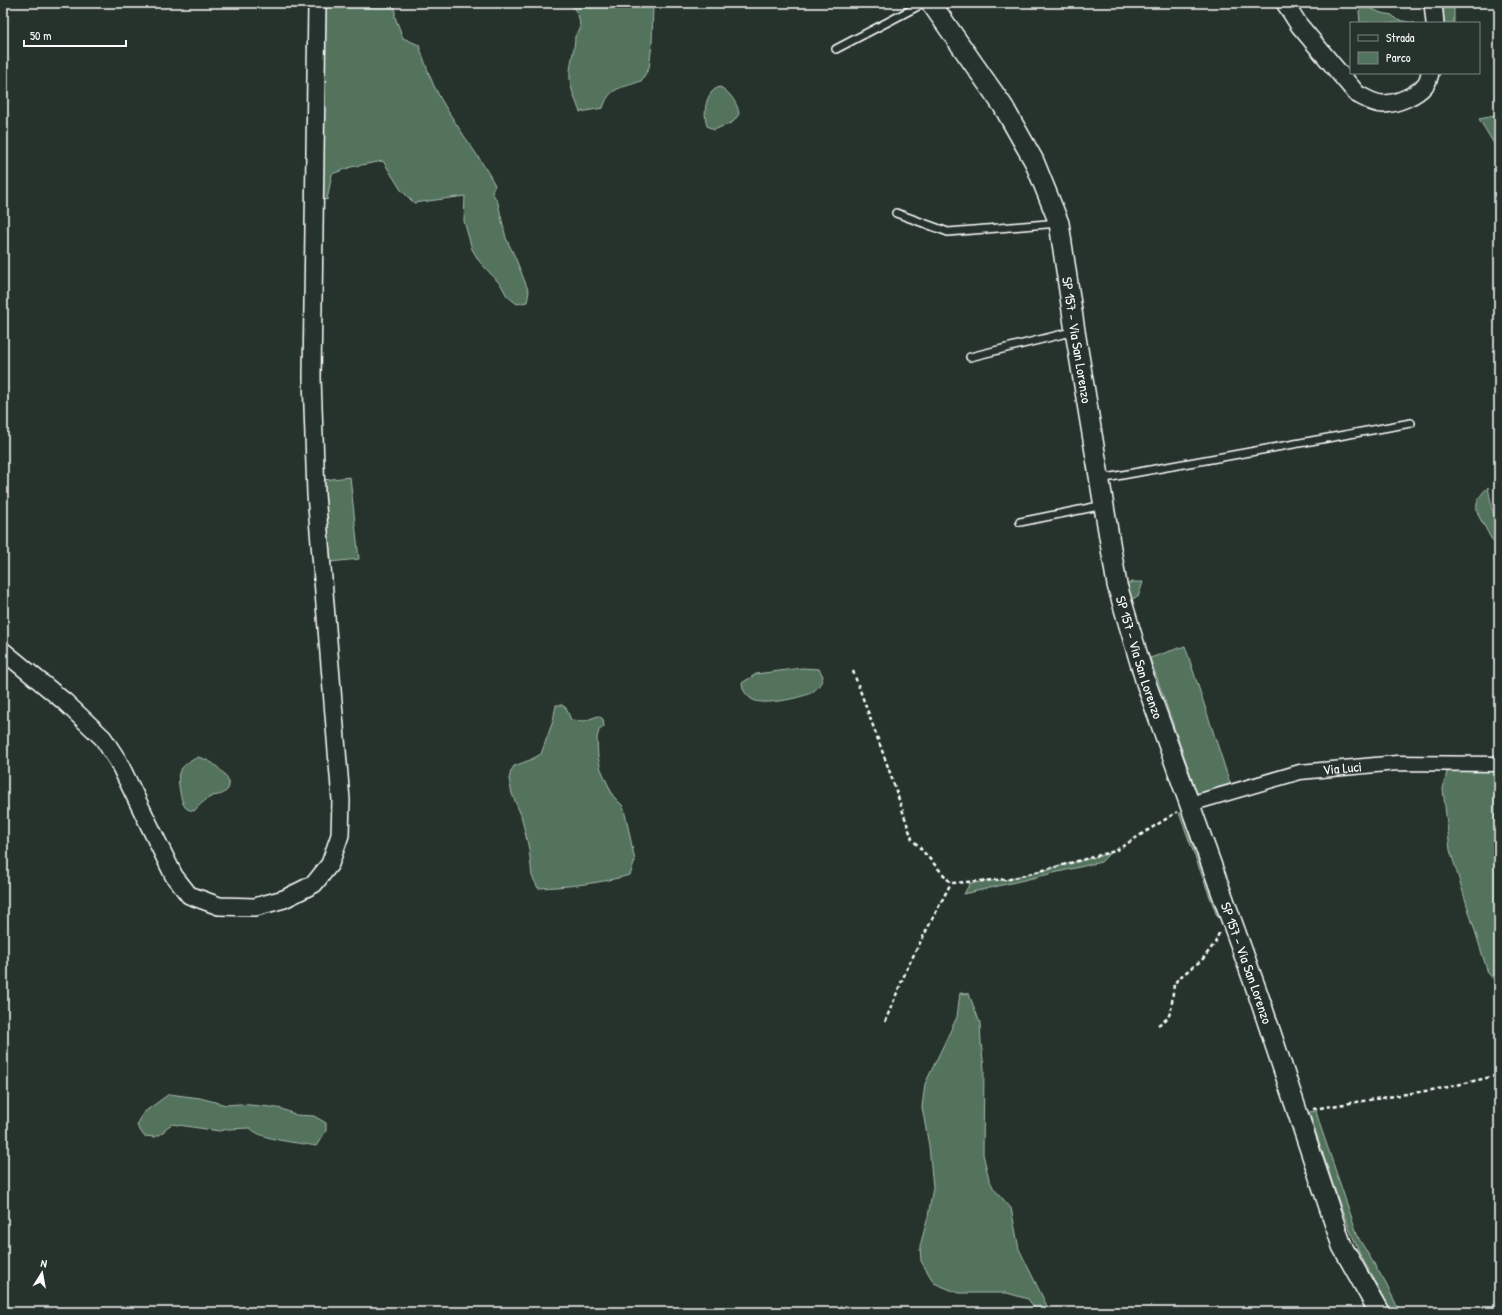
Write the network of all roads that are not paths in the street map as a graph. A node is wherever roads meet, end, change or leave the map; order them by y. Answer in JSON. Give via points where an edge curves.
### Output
{"nodes":[{"id":1,"x":317,"y":3,"type":"edge"},
{"id":2,"x":924,"y":3,"type":"edge"},
{"id":3,"x":931,"y":3,"type":"edge"},
{"id":4,"x":1285,"y":3,"type":"edge"},
{"id":5,"x":1433,"y":3,"type":"edge"},
{"id":6,"x":1435,"y":22,"type":"edge"},
{"id":7,"x":836,"y":49,"type":"dead end"},
{"id":8,"x":1430,"y":74,"type":"edge"},
{"id":9,"x":896,"y":213,"type":"dead end"},
{"id":10,"x":1059,"y":223,"type":"junction"},
{"id":11,"x":1075,"y":331,"type":"junction"},
{"id":12,"x":970,"y":357,"type":"dead end"},
{"id":13,"x":1411,"y":423,"type":"dead end"},
{"id":14,"x":1100,"y":479,"type":"junction"},
{"id":15,"x":1104,"y":505,"type":"junction"},
{"id":16,"x":1020,"y":522,"type":"dead end"},
{"id":17,"x":3,"y":650,"type":"edge"},
{"id":18,"x":1499,"y":762,"type":"edge"},
{"id":19,"x":1186,"y":811,"type":"junction"},
{"id":20,"x":1379,"y":1312,"type":"edge"}],
"edges":[{"from":1,"to":17,"type":"street","via":[[312,385],[316,494],[341,800],[340,835],[330,864],[314,884],[284,899],[255,907],[219,906],[189,895],[174,876],[118,761],[103,738]]},
{"from":2,"to":7,"type":"lane"},
{"from":3,"to":10,"type":"main road","name":"SP 157 - Via San Lorenzo","via":[[1003,106],[1034,161]]},
{"from":4,"to":8,"type":"street","via":[[1299,25],[1357,94],[1370,101],[1384,104],[1400,101],[1426,84]]},
{"from":5,"to":6,"type":"street"},
{"from":9,"to":10,"type":"lane","via":[[948,232]]},
{"from":10,"to":11,"type":"main road","name":"SP 157 - Via San Lorenzo"},
{"from":11,"to":12,"type":"lane"},
{"from":11,"to":14,"type":"main road","name":"SP 157 - Via San Lorenzo"},
{"from":13,"to":14,"type":"lane"},
{"from":14,"to":15,"type":"main road","name":"SP 157 - Via San Lorenzo"},
{"from":15,"to":16,"type":"lane"},
{"from":15,"to":19,"type":"main road","name":"SP 157 - Via San Lorenzo","via":[[1117,585]]},
{"from":18,"to":19,"type":"street","name":"Via Luci","via":[[1397,763],[1300,772]]},
{"from":19,"to":20,"type":"main road","name":"SP 157 - Via San Lorenzo","via":[[1258,994],[1342,1246]]}]}
